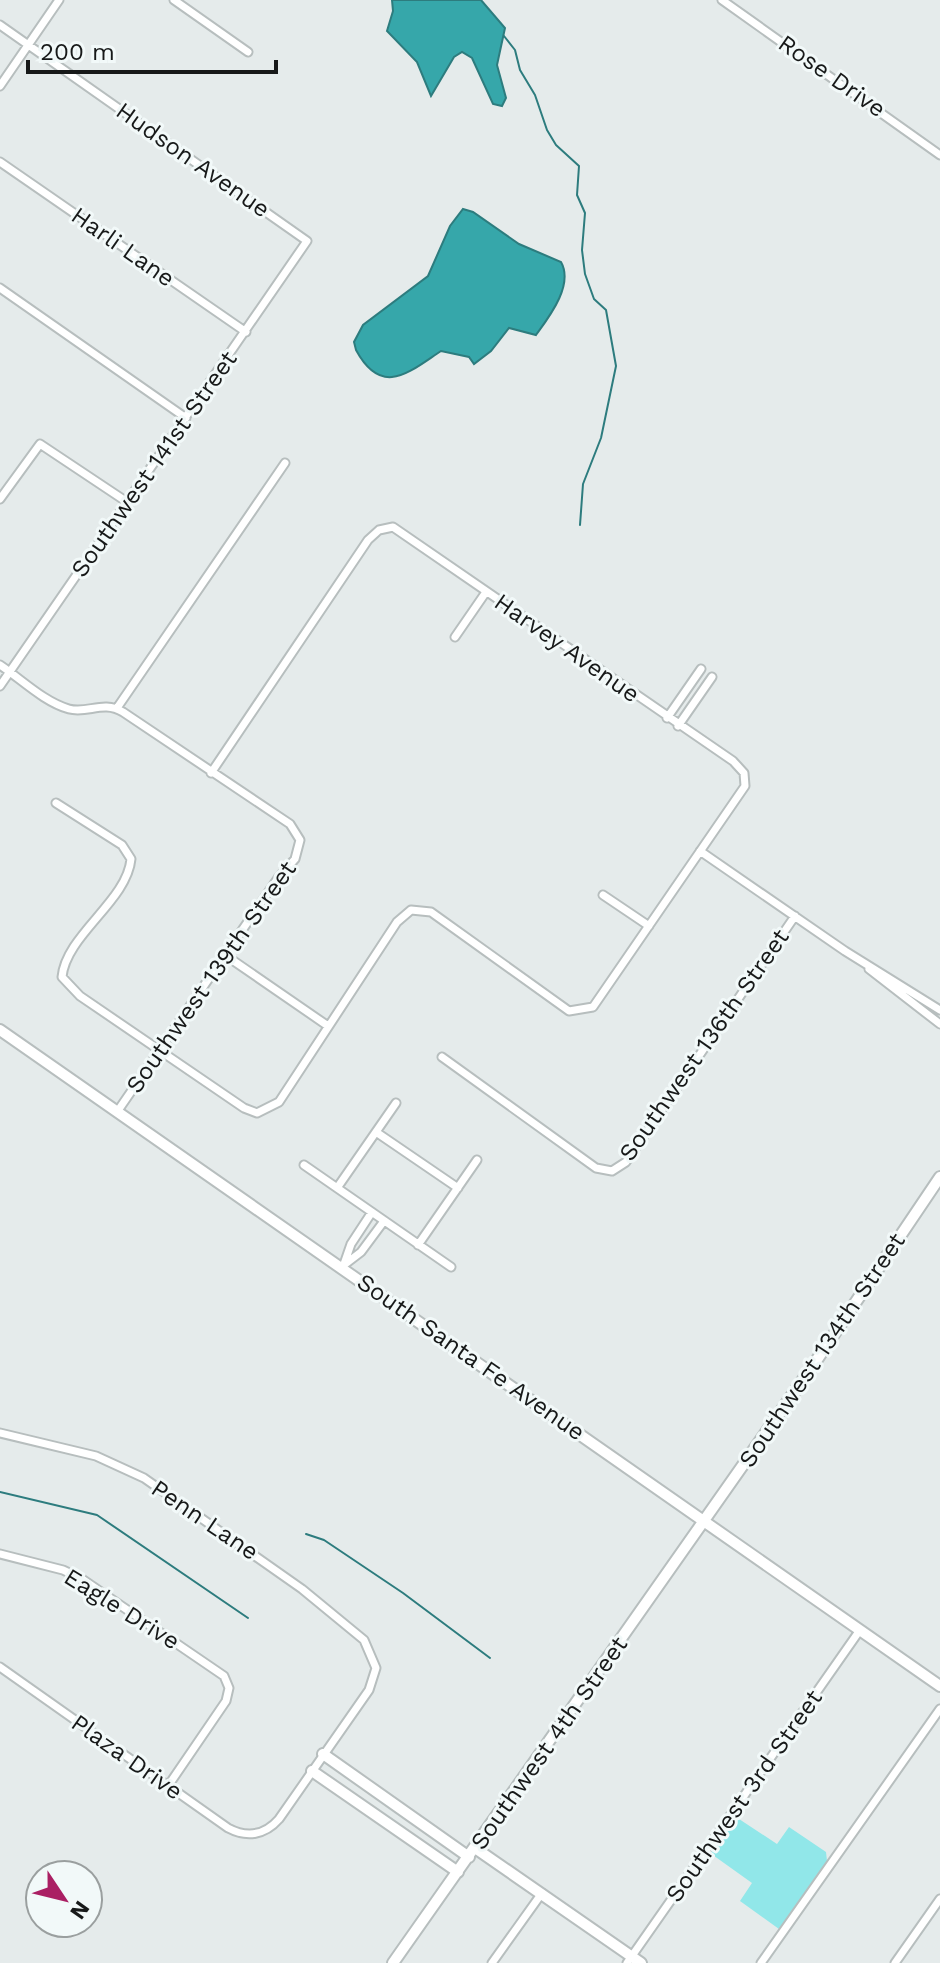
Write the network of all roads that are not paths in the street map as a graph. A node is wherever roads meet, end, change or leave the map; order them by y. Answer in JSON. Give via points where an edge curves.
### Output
{"nodes":[{"id":1,"x":59,"y":0,"type":"edge"},
{"id":2,"x":174,"y":0,"type":"edge"},
{"id":3,"x":722,"y":0,"type":"edge"},
{"id":4,"x":0,"y":25,"type":"edge"},
{"id":5,"x":29,"y":44,"type":"junction"},
{"id":6,"x":248,"y":52,"type":"dead end"},
{"id":7,"x":0,"y":86,"type":"edge"},
{"id":8,"x":940,"y":155,"type":"edge"},
{"id":9,"x":0,"y":162,"type":"edge"},
{"id":10,"x":307,"y":241,"type":"joint"},
{"id":11,"x":0,"y":288,"type":"edge"},
{"id":12,"x":246,"y":332,"type":"junction"},
{"id":13,"x":186,"y":418,"type":"junction"},
{"id":14,"x":285,"y":463,"type":"dead end"},
{"id":15,"x":0,"y":499,"type":"edge"},
{"id":16,"x":127,"y":502,"type":"junction"},
{"id":17,"x":486,"y":592,"type":"junction"},
{"id":18,"x":455,"y":637,"type":"dead end"},
{"id":19,"x":0,"y":665,"type":"edge"},
{"id":20,"x":701,"y":669,"type":"dead end"},
{"id":21,"x":10,"y":672,"type":"junction"},
{"id":22,"x":712,"y":677,"type":"dead end"},
{"id":23,"x":690,"y":685,"type":"junction"},
{"id":24,"x":0,"y":686,"type":"edge"},
{"id":25,"x":701,"y":693,"type":"junction"},
{"id":26,"x":117,"y":708,"type":"junction"},
{"id":27,"x":667,"y":718,"type":"junction"},
{"id":28,"x":678,"y":726,"type":"junction"},
{"id":29,"x":211,"y":773,"type":"junction"},
{"id":30,"x":56,"y":803,"type":"dead end"},
{"id":31,"x":700,"y":851,"type":"junction"},
{"id":32,"x":603,"y":895,"type":"dead end"},
{"id":33,"x":795,"y":916,"type":"junction"},
{"id":34,"x":649,"y":926,"type":"junction"},
{"id":35,"x":845,"y":951,"type":"junction"},
{"id":36,"x":225,"y":955,"type":"junction"},
{"id":37,"x":940,"y":1010,"type":"edge"},
{"id":38,"x":940,"y":1024,"type":"edge"},
{"id":39,"x":328,"y":1026,"type":"junction"},
{"id":40,"x":0,"y":1030,"type":"edge"},
{"id":41,"x":160,"y":1049,"type":"junction"},
{"id":42,"x":442,"y":1057,"type":"dead end"},
{"id":43,"x":396,"y":1103,"type":"dead end"},
{"id":44,"x":117,"y":1112,"type":"junction"},
{"id":45,"x":376,"y":1132,"type":"junction"},
{"id":46,"x":477,"y":1160,"type":"dead end"},
{"id":47,"x":304,"y":1165,"type":"dead end"},
{"id":48,"x":940,"y":1177,"type":"edge"},
{"id":49,"x":337,"y":1188,"type":"junction"},
{"id":50,"x":458,"y":1188,"type":"junction"},
{"id":51,"x":372,"y":1212,"type":"junction"},
{"id":52,"x":384,"y":1221,"type":"junction"},
{"id":53,"x":418,"y":1245,"type":"junction"},
{"id":54,"x":343,"y":1267,"type":"junction"},
{"id":55,"x":451,"y":1267,"type":"dead end"},
{"id":56,"x":0,"y":1433,"type":"edge"},
{"id":57,"x":704,"y":1522,"type":"junction"},
{"id":58,"x":0,"y":1554,"type":"edge"},
{"id":59,"x":860,"y":1630,"type":"junction"},
{"id":60,"x":0,"y":1667,"type":"edge"},
{"id":61,"x":940,"y":1686,"type":"edge"},
{"id":62,"x":940,"y":1709,"type":"edge"},
{"id":63,"x":323,"y":1754,"type":"junction"},
{"id":64,"x":312,"y":1771,"type":"junction"},
{"id":65,"x":168,"y":1786,"type":"junction"},
{"id":66,"x":472,"y":1852,"type":"junction"},
{"id":67,"x":458,"y":1872,"type":"junction"},
{"id":68,"x":542,"y":1892,"type":"junction"},
{"id":69,"x":940,"y":1899,"type":"edge"},
{"id":70,"x":633,"y":1961,"type":"edge"},
{"id":71,"x":393,"y":1963,"type":"edge"},
{"id":72,"x":492,"y":1963,"type":"edge"},
{"id":73,"x":761,"y":1963,"type":"edge"},
{"id":74,"x":895,"y":1963,"type":"edge"}],
"edges":[{"from":1,"to":5,"type":"street"},
{"from":2,"to":6,"type":"street"},
{"from":3,"to":8,"type":"street","name":"Rose Drive"},
{"from":4,"to":5,"type":"street","name":"Hudson Avenue"},
{"from":5,"to":7,"type":"street"},
{"from":5,"to":10,"type":"street","name":"Hudson Avenue"},
{"from":9,"to":12,"type":"street","name":"Harli Lane"},
{"from":10,"to":12,"type":"street","name":"Southwest 141st Street"},
{"from":11,"to":13,"type":"street"},
{"from":12,"to":13,"type":"street","name":"Southwest 141st Street"},
{"from":13,"to":16,"type":"street","name":"Southwest 141st Street"},
{"from":14,"to":26,"type":"street"},
{"from":15,"to":16,"type":"street","via":[[40,444]]},
{"from":16,"to":21,"type":"street","name":"Southwest 141st Street"},
{"from":17,"to":18,"type":"street"},
{"from":17,"to":27,"type":"street","name":"Harvey Avenue"},
{"from":17,"to":29,"type":"street","name":"Harvey Avenue","via":[[405,533],[383,528],[368,540]]},
{"from":19,"to":21,"type":"street"},
{"from":20,"to":23,"type":"street"},
{"from":21,"to":24,"type":"street","name":"Southwest 141st Street"},
{"from":21,"to":26,"type":"street","via":[[60,706]]},
{"from":22,"to":25,"type":"street"},
{"from":23,"to":25,"type":"street"},
{"from":23,"to":27,"type":"street"},
{"from":25,"to":28,"type":"street"},
{"from":26,"to":29,"type":"street"},
{"from":27,"to":28,"type":"street","name":"Harvey Avenue"},
{"from":28,"to":31,"type":"street","name":"Harvey Avenue","via":[[733,761],[745,777],[744,791]]},
{"from":29,"to":36,"type":"street","name":"Southwest 139th Street","via":[[290,824],[300,840],[295,859]]},
{"from":30,"to":41,"type":"street","via":[[122,845],[131,859],[127,876],[67,958],[62,977],[80,996]]},
{"from":31,"to":33,"type":"street"},
{"from":31,"to":34,"type":"street"},
{"from":32,"to":34,"type":"street"},
{"from":33,"to":35,"type":"street"},
{"from":33,"to":42,"type":"street","name":"Southwest 136th Street","via":[[626,1162],[612,1171],[596,1168]]},
{"from":34,"to":39,"type":"street","via":[[599,1000],[581,1012],[562,1007],[431,912],[411,910],[397,922]]},
{"from":35,"to":37,"type":"street"},
{"from":35,"to":38,"type":"street"},
{"from":36,"to":39,"type":"street"},
{"from":36,"to":41,"type":"street","name":"Southwest 139th Street"},
{"from":39,"to":41,"type":"street","via":[[279,1102],[262,1113],[244,1108]]},
{"from":40,"to":44,"type":"main road","name":"South Santa Fe Avenue"},
{"from":41,"to":44,"type":"street","name":"Southwest 139th Street"},
{"from":43,"to":45,"type":"street"},
{"from":44,"to":54,"type":"main road","name":"South Santa Fe Avenue"},
{"from":45,"to":49,"type":"street"},
{"from":45,"to":50,"type":"street"},
{"from":46,"to":50,"type":"street"},
{"from":47,"to":49,"type":"street"},
{"from":48,"to":57,"type":"main road","name":"Southwest 134th Street"},
{"from":49,"to":51,"type":"street"},
{"from":50,"to":53,"type":"street"},
{"from":51,"to":52,"type":"street"},
{"from":51,"to":54,"type":"street"},
{"from":52,"to":53,"type":"street"},
{"from":52,"to":54,"type":"street"},
{"from":53,"to":55,"type":"street"},
{"from":54,"to":57,"type":"main road","name":"South Santa Fe Avenue"},
{"from":56,"to":63,"type":"street","name":"Penn Lane","via":[[96,1456],[144,1478],[295,1583],[364,1640],[376,1664],[369,1690]]},
{"from":57,"to":59,"type":"main road","name":"South Santa Fe Avenue"},
{"from":57,"to":66,"type":"main road","name":"Southwest 4th Street"},
{"from":58,"to":65,"type":"street","name":"Eagle Drive","via":[[63,1570],[92,1584],[220,1673],[229,1688],[223,1707]]},
{"from":59,"to":61,"type":"main road","name":"South Santa Fe Avenue"},
{"from":59,"to":70,"type":"street","name":"Southwest 3rd Street"},
{"from":60,"to":65,"type":"street","name":"Plaza Drive"},
{"from":62,"to":73,"type":"street"},
{"from":63,"to":64,"type":"street"},
{"from":63,"to":66,"type":"main road"},
{"from":64,"to":65,"type":"street","name":"Plaza Drive","via":[[275,1823],[258,1833],[236,1832]]},
{"from":64,"to":67,"type":"main road"},
{"from":66,"to":67,"type":"main road","name":"Southwest 4th Street"},
{"from":66,"to":68,"type":"main road"},
{"from":67,"to":71,"type":"main road","name":"Southwest 4th Street"},
{"from":68,"to":70,"type":"main road"},
{"from":68,"to":72,"type":"street"},
{"from":69,"to":74,"type":"street"}]}
